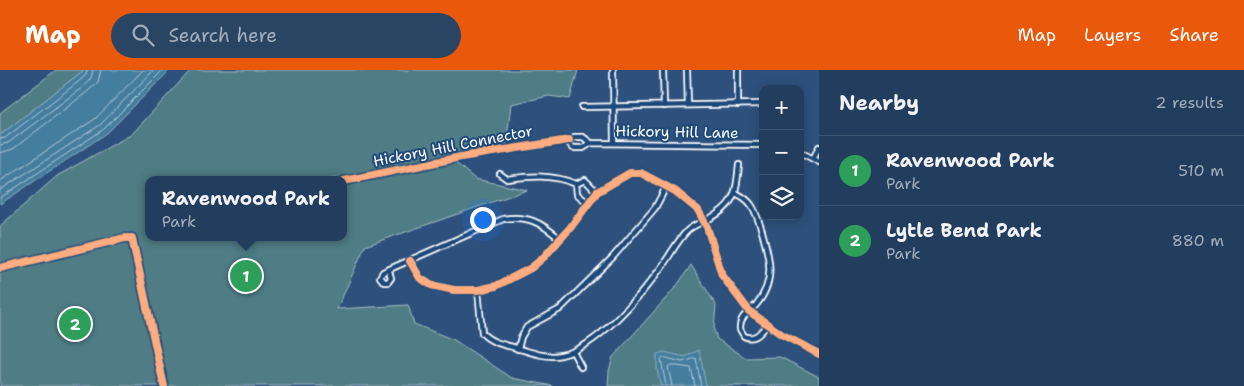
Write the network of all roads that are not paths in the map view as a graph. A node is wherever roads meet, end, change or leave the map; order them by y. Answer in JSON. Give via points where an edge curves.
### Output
{"nodes":[{"id":1,"x":613,"y":70,"type":"edge"},
{"id":2,"x":663,"y":70,"type":"edge"},
{"id":3,"x":687,"y":70,"type":"edge"},
{"id":4,"x":738,"y":70,"type":"edge"},
{"id":5,"x":759,"y":104,"type":"edge"},
{"id":6,"x":688,"y":105,"type":"junction"},
{"id":7,"x":738,"y":105,"type":"junction"},
{"id":8,"x":614,"y":106,"type":"junction"},
{"id":9,"x":664,"y":106,"type":"junction"},
{"id":10,"x":582,"y":107,"type":"dead end"},
{"id":11,"x":591,"y":143,"type":"junction"},
{"id":12,"x":614,"y":143,"type":"junction"},
{"id":13,"x":759,"y":145,"type":"edge"},
{"id":14,"x":819,"y":147,"type":"edge"},
{"id":15,"x":804,"y":154,"type":"edge"},
{"id":16,"x":813,"y":159,"type":"junction"},
{"id":17,"x":819,"y":162,"type":"edge"},
{"id":18,"x":739,"y":165,"type":"dead end"},
{"id":19,"x":500,"y":174,"type":"dead end"},
{"id":20,"x":576,"y":184,"type":"junction"},
{"id":21,"x":666,"y":187,"type":"junction"},
{"id":22,"x":597,"y":192,"type":"junction"},
{"id":23,"x":735,"y":194,"type":"junction"},
{"id":24,"x":588,"y":203,"type":"junction"},
{"id":25,"x":704,"y":221,"type":"junction"},
{"id":26,"x":560,"y":239,"type":"junction"},
{"id":27,"x":410,"y":261,"type":"junction"},
{"id":28,"x":389,"y":270,"type":"dead end"},
{"id":29,"x":478,"y":290,"type":"junction"},
{"id":30,"x":749,"y":311,"type":"junction"},
{"id":31,"x":766,"y":325,"type":"junction"},
{"id":32,"x":819,"y":346,"type":"edge"},
{"id":33,"x":518,"y":349,"type":"junction"},
{"id":34,"x":573,"y":352,"type":"junction"},
{"id":35,"x":817,"y":353,"type":"edge"},
{"id":36,"x":581,"y":367,"type":"dead end"}],
"edges":[{"from":1,"to":8,"type":"street"},
{"from":2,"to":9,"type":"street"},
{"from":3,"to":6,"type":"street"},
{"from":4,"to":7,"type":"street"},
{"from":5,"to":7,"type":"street"},
{"from":6,"to":7,"type":"street"},
{"from":6,"to":9,"type":"street"},
{"from":8,"to":9,"type":"street"},
{"from":8,"to":10,"type":"street"},
{"from":8,"to":12,"type":"street"},
{"from":11,"to":11,"type":"street","name":"Hickory Hill Lane","via":[[584,137],[574,137],[568,142],[573,148],[583,148]]},
{"from":11,"to":12,"type":"street","name":"Hickory Hill Lane"},
{"from":12,"to":13,"type":"street","name":"Hickory Hill Lane"},
{"from":14,"to":16,"type":"street"},
{"from":15,"to":16,"type":"street"},
{"from":16,"to":17,"type":"street"},
{"from":18,"to":23,"type":"street"},
{"from":19,"to":20,"type":"street","via":[[507,179],[555,177]]},
{"from":20,"to":22,"type":"street","via":[[585,180]]},
{"from":20,"to":24,"type":"street","via":[[577,194]]},
{"from":21,"to":22,"type":"street","via":[[646,174],[634,172]]},
{"from":21,"to":25,"type":"street","via":[[689,201]]},
{"from":21,"to":33,"type":"street","via":[[655,208],[612,258],[560,309],[527,327]]},
{"from":22,"to":24,"type":"street"},
{"from":23,"to":25,"type":"street","via":[[717,215]]},
{"from":23,"to":30,"type":"street","via":[[753,205],[771,262],[762,295]]},
{"from":24,"to":26,"type":"street"},
{"from":25,"to":30,"type":"street","via":[[722,275]]},
{"from":25,"to":34,"type":"street","via":[[687,231],[635,301],[615,322]]},
{"from":26,"to":27,"type":"street","via":[[537,221],[513,217]]},
{"from":26,"to":29,"type":"street","via":[[530,268],[496,286]]},
{"from":27,"to":28,"type":"street"},
{"from":27,"to":29,"type":"street","via":[[420,278],[431,285],[454,290]]},
{"from":29,"to":33,"type":"street","via":[[485,336],[501,345]]},
{"from":30,"to":31,"type":"street"},
{"from":30,"to":31,"type":"street","via":[[740,324],[743,335],[755,337]]},
{"from":31,"to":35,"type":"street"},
{"from":32,"to":35,"type":"street"},
{"from":33,"to":34,"type":"street","via":[[549,356]]},
{"from":34,"to":36,"type":"street"}]}
